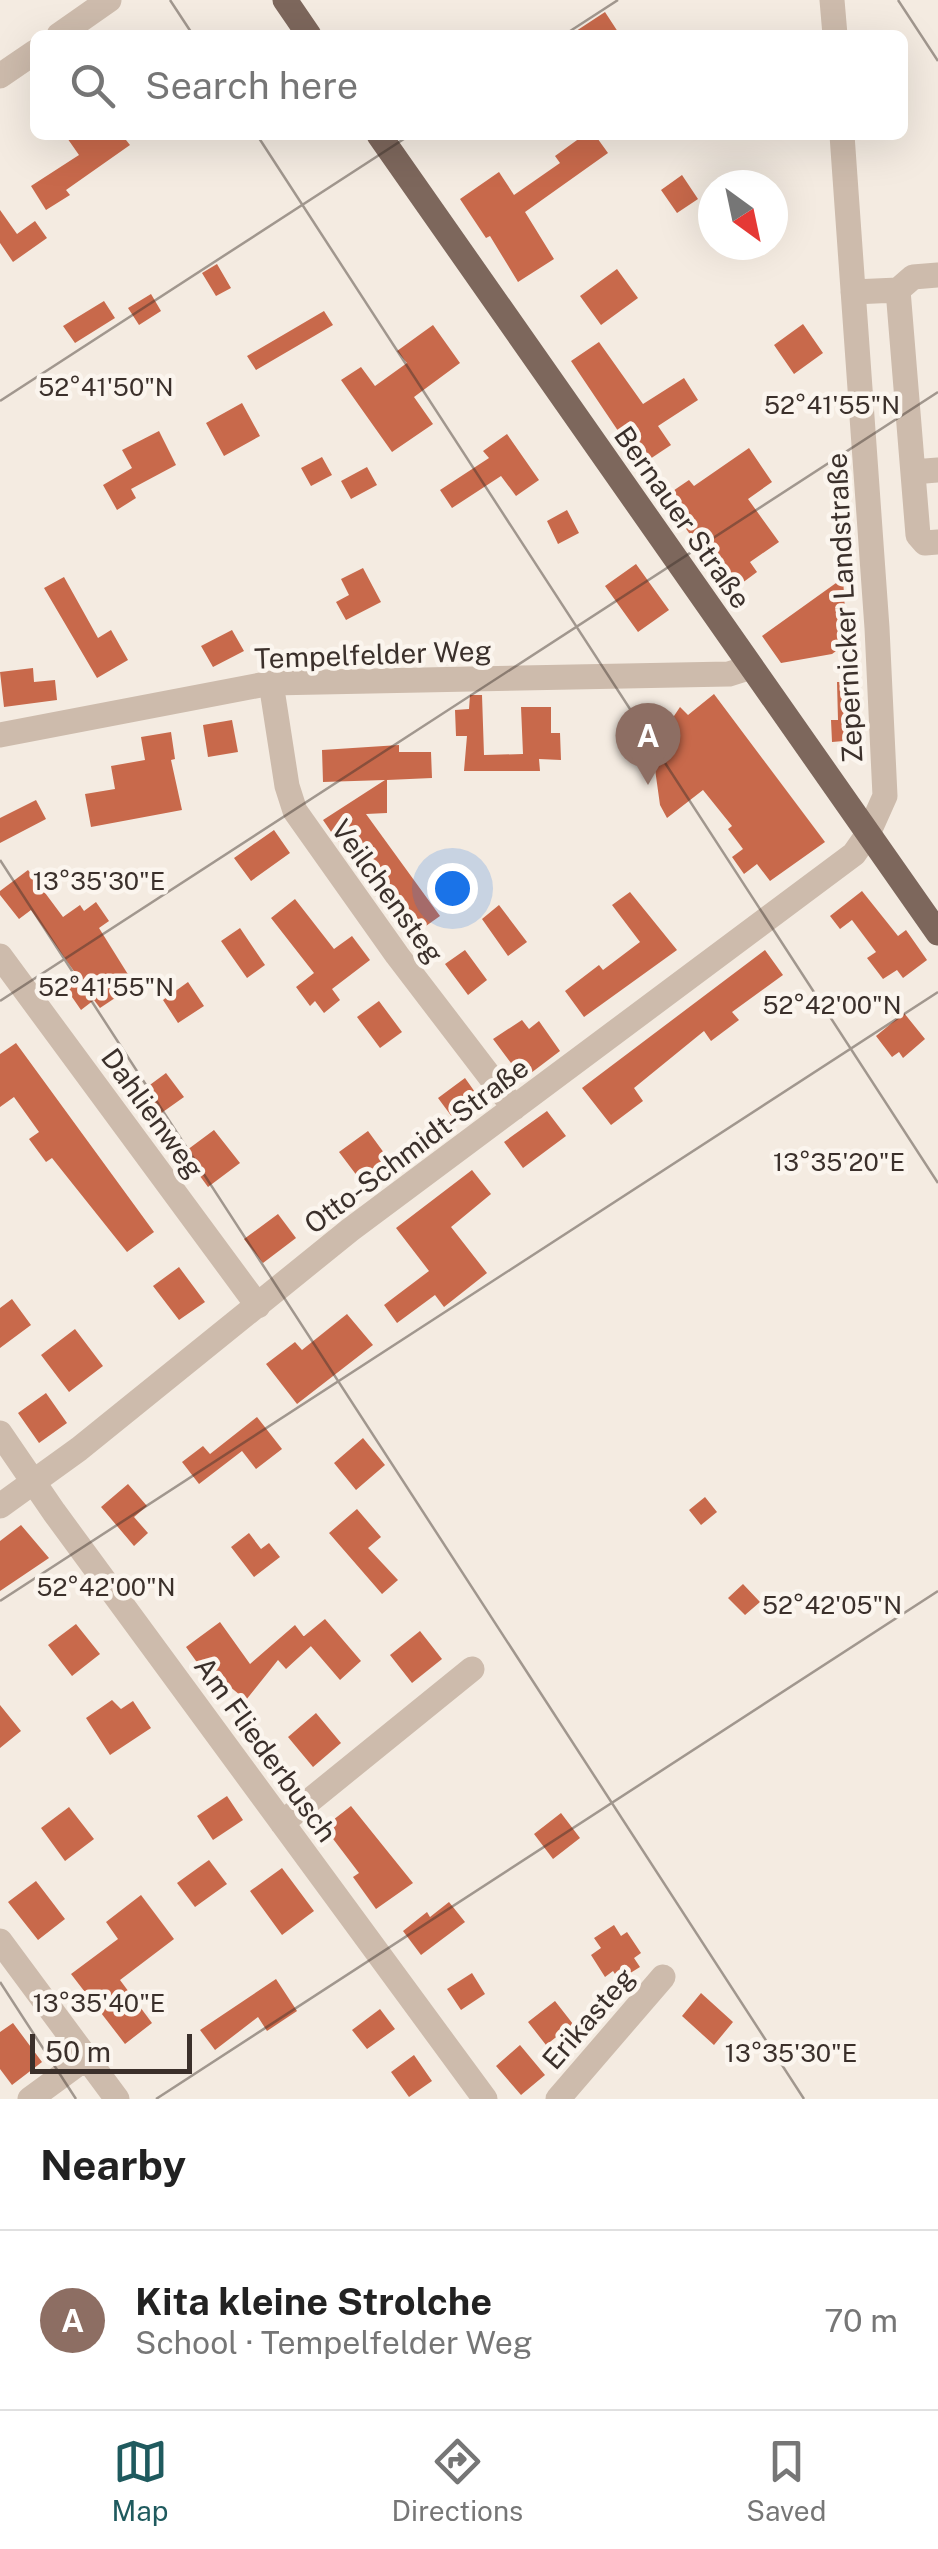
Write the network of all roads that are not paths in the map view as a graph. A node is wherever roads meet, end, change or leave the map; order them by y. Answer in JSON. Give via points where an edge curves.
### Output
{"nodes":[{"id":1,"x":109,"y":0,"type":"edge"},
{"id":2,"x":285,"y":0,"type":"edge"},
{"id":3,"x":832,"y":0,"type":"edge"},
{"id":4,"x":66,"y":30,"type":"edge"},
{"id":5,"x":305,"y":30,"type":"edge"},
{"id":6,"x":835,"y":30,"type":"edge"},
{"id":7,"x":30,"y":55,"type":"edge"},
{"id":8,"x":0,"y":76,"type":"edge"},
{"id":9,"x":382,"y":140,"type":"edge"},
{"id":10,"x":842,"y":140,"type":"edge"},
{"id":11,"x":936,"y":274,"type":"edge"},
{"id":12,"x":898,"y":290,"type":"junction"},
{"id":13,"x":854,"y":292,"type":"junction"},
{"id":14,"x":925,"y":471,"type":"edge"},
{"id":15,"x":938,"y":542,"type":"edge"},
{"id":16,"x":751,"y":667,"type":"junction"},
{"id":17,"x":271,"y":683,"type":"junction"},
{"id":18,"x":0,"y":735,"type":"edge"},
{"id":19,"x":868,"y":834,"type":"junction"},
{"id":20,"x":938,"y":933,"type":"edge"},
{"id":21,"x":0,"y":956,"type":"edge"},
{"id":22,"x":514,"y":1108,"type":"junction"},
{"id":23,"x":258,"y":1306,"type":"junction"},
{"id":24,"x":0,"y":1433,"type":"edge"},
{"id":25,"x":34,"y":1479,"type":"junction"},
{"id":26,"x":0,"y":1506,"type":"edge"},
{"id":27,"x":472,"y":1669,"type":"dead end"},
{"id":28,"x":282,"y":1823,"type":"junction"},
{"id":29,"x":0,"y":1941,"type":"edge"},
{"id":30,"x":662,"y":1977,"type":"dead end"},
{"id":31,"x":86,"y":2058,"type":"junction"},
{"id":32,"x":30,"y":2099,"type":"edge"},
{"id":33,"x":117,"y":2099,"type":"edge"},
{"id":34,"x":485,"y":2099,"type":"edge"},
{"id":35,"x":558,"y":2099,"type":"edge"}],
"edges":[{"from":1,"to":4,"type":"street"},
{"from":2,"to":5,"type":"main road"},
{"from":3,"to":6,"type":"street"},
{"from":7,"to":8,"type":"street"},
{"from":9,"to":16,"type":"main road","name":"Bernauer Straße"},
{"from":10,"to":13,"type":"street","name":"Zepernicker Landstraße"},
{"from":11,"to":12,"type":"street","via":[[913,276]]},
{"from":12,"to":13,"type":"street"},
{"from":12,"to":14,"type":"street"},
{"from":13,"to":19,"type":"street","name":"Zepernicker Landstraße","via":[[884,796]]},
{"from":14,"to":15,"type":"street","via":[[918,534],[925,543]]},
{"from":16,"to":17,"type":"street","name":"Tempelfelder Weg","via":[[729,674]]},
{"from":16,"to":19,"type":"main road","name":"Bernauer Straße"},
{"from":17,"to":18,"type":"street","name":"Tempelfelder Weg"},
{"from":17,"to":22,"type":"street","name":"Veilchensteg","via":[[295,811]]},
{"from":19,"to":20,"type":"main road","name":"Bernauer Straße"},
{"from":19,"to":22,"type":"street","name":"Otto-Schmidt-Straße","via":[[854,854]]},
{"from":21,"to":23,"type":"street","name":"Dahlienweg"},
{"from":22,"to":23,"type":"street","name":"Otto-Schmidt-Straße"},
{"from":23,"to":25,"type":"street","name":"Otto-Schmidt-Straße"},
{"from":24,"to":25,"type":"street","name":"Am Fliederbusch"},
{"from":25,"to":26,"type":"street","name":"Otto-Schmidt-Straße"},
{"from":25,"to":28,"type":"street","name":"Am Fliederbusch"},
{"from":27,"to":28,"type":"street"},
{"from":28,"to":34,"type":"street","name":"Am Fliederbusch"},
{"from":29,"to":31,"type":"street"},
{"from":30,"to":35,"type":"street","name":"Erikasteg"},
{"from":31,"to":32,"type":"street"},
{"from":31,"to":33,"type":"street"}]}
